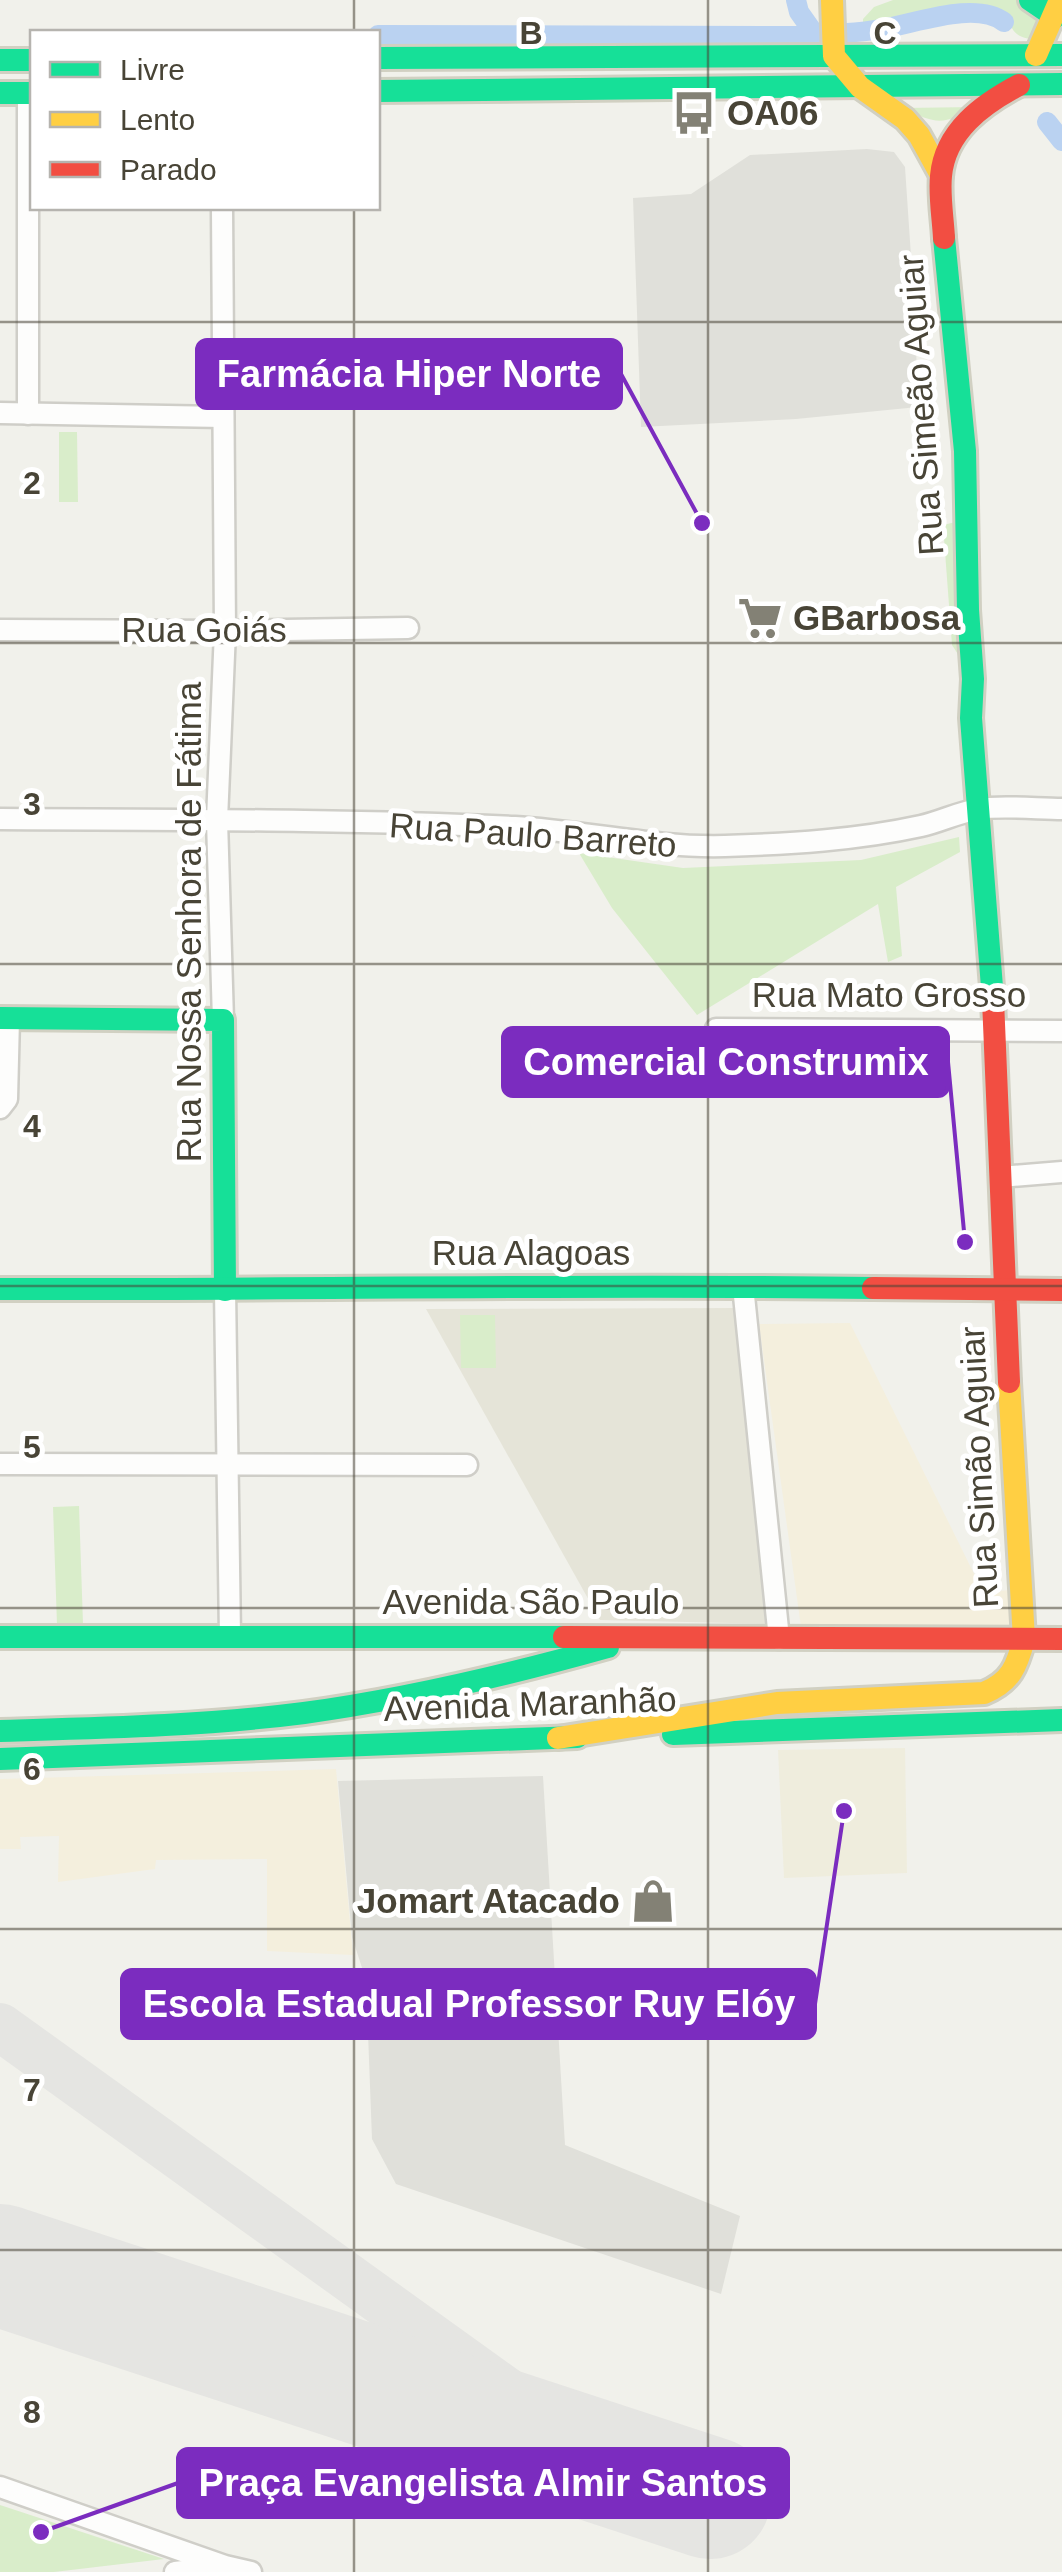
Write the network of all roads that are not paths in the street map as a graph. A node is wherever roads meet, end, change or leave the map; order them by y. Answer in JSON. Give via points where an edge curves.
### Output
{"nodes":[{"id":1,"x":1030,"y":0,"type":"edge"},
{"id":2,"x":1058,"y":9,"type":"edge"},
{"id":3,"x":832,"y":10,"type":"edge"},
{"id":4,"x":834,"y":50,"type":"junction"},
{"id":5,"x":1062,"y":55,"type":"edge"},
{"id":6,"x":1036,"y":56,"type":"junction"},
{"id":7,"x":380,"y":58,"type":"edge"},
{"id":8,"x":0,"y":60,"type":"edge"},
{"id":9,"x":30,"y":60,"type":"edge"},
{"id":10,"x":1062,"y":84,"type":"edge"},
{"id":11,"x":1019,"y":85,"type":"junction"},
{"id":12,"x":860,"y":87,"type":"junction"},
{"id":13,"x":380,"y":91,"type":"edge"},
{"id":14,"x":0,"y":93,"type":"edge"},
{"id":15,"x":30,"y":93,"type":"edge"},
{"id":16,"x":941,"y":175,"type":"junction"},
{"id":17,"x":222,"y":210,"type":"edge"},
{"id":18,"x":0,"y":413,"type":"edge"},
{"id":19,"x":28,"y":414,"type":"junction"},
{"id":20,"x":223,"y":417,"type":"junction"},
{"id":21,"x":408,"y":628,"type":"dead end"},
{"id":22,"x":0,"y":630,"type":"edge"},
{"id":23,"x":225,"y":630,"type":"junction"},
{"id":24,"x":979,"y":809,"type":"junction"},
{"id":25,"x":1062,"y":809,"type":"edge"},
{"id":26,"x":0,"y":819,"type":"edge"},
{"id":27,"x":217,"y":820,"type":"junction"},
{"id":28,"x":5,"y":1018,"type":"edge"},
{"id":29,"x":223,"y":1020,"type":"junction"},
{"id":30,"x":716,"y":1030,"type":"dead end"},
{"id":31,"x":995,"y":1030,"type":"junction"},
{"id":32,"x":1062,"y":1031,"type":"edge"},
{"id":33,"x":0,"y":1108,"type":"edge"},
{"id":34,"x":1062,"y":1172,"type":"edge"},
{"id":35,"x":1000,"y":1177,"type":"junction"},
{"id":36,"x":743,"y":1286,"type":"junction"},
{"id":37,"x":0,"y":1288,"type":"edge"},
{"id":38,"x":225,"y":1290,"type":"junction"},
{"id":39,"x":1062,"y":1290,"type":"edge"},
{"id":40,"x":1004,"y":1291,"type":"junction"},
{"id":41,"x":0,"y":1464,"type":"edge"},
{"id":42,"x":226,"y":1464,"type":"junction"},
{"id":43,"x":467,"y":1465,"type":"dead end"},
{"id":44,"x":230,"y":1636,"type":"junction"},
{"id":45,"x":640,"y":1637,"type":"junction"},
{"id":46,"x":0,"y":1638,"type":"edge"},
{"id":47,"x":779,"y":1639,"type":"junction"},
{"id":48,"x":1024,"y":1639,"type":"junction"},
{"id":49,"x":1062,"y":1640,"type":"edge"},
{"id":50,"x":1062,"y":1720,"type":"edge"},
{"id":51,"x":0,"y":1731,"type":"edge"},
{"id":52,"x":558,"y":1738,"type":"junction"},
{"id":53,"x":0,"y":1759,"type":"edge"},
{"id":54,"x":0,"y":2487,"type":"edge"},
{"id":55,"x":225,"y":2566,"type":"junction"},
{"id":56,"x":175,"y":2572,"type":"edge"},
{"id":57,"x":251,"y":2572,"type":"edge"}],
"edges":[{"from":1,"to":2,"type":"main road"},
{"from":2,"to":6,"type":"main road"},
{"from":3,"to":4,"type":"main road"},
{"from":4,"to":6,"type":"main road"},
{"from":4,"to":7,"type":"main road"},
{"from":4,"to":12,"type":"main road"},
{"from":5,"to":6,"type":"main road"},
{"from":8,"to":9,"type":"main road"},
{"from":10,"to":11,"type":"main road"},
{"from":11,"to":12,"type":"main road"},
{"from":11,"to":16,"type":"main road","via":[[966,121]]},
{"from":12,"to":13,"type":"main road"},
{"from":12,"to":16,"type":"main road","via":[[905,119]]},
{"from":14,"to":15,"type":"main road"},
{"from":15,"to":19,"type":"street"},
{"from":16,"to":24,"type":"main road","name":"Rua Simeão Aguiar","via":[[965,450]]},
{"from":17,"to":20,"type":"street","name":"Rua Nossa Senhora de Fátima"},
{"from":18,"to":19,"type":"street"},
{"from":19,"to":20,"type":"street"},
{"from":20,"to":23,"type":"street","name":"Rua Nossa Senhora de Fátima"},
{"from":21,"to":23,"type":"street","name":"Rua Goiás"},
{"from":22,"to":23,"type":"street","name":"Rua Goiás"},
{"from":23,"to":27,"type":"street","name":"Rua Nossa Senhora de Fátima"},
{"from":24,"to":25,"type":"street","name":"Rua Paulo Barreto"},
{"from":24,"to":27,"type":"street","name":"Rua Paulo Barreto","via":[[850,838],[727,846],[513,827]]},
{"from":24,"to":31,"type":"main road","name":"Rua Simeão Aguiar"},
{"from":26,"to":27,"type":"street","name":"Rua Paulo Barreto"},
{"from":27,"to":29,"type":"street","name":"Rua Nossa Senhora de Fátima"},
{"from":28,"to":29,"type":"main road"},
{"from":28,"to":33,"type":"street","via":[[7,1098]]},
{"from":29,"to":38,"type":"main road","name":"Rua Nossa Senhora de Fátima"},
{"from":30,"to":31,"type":"street","name":"Rua Mato Grosso"},
{"from":31,"to":32,"type":"street","name":"Rua Mato Grosso"},
{"from":31,"to":35,"type":"main road","name":"Rua Simão Aguiar"},
{"from":34,"to":35,"type":"street"},
{"from":35,"to":40,"type":"main road","name":"Rua Simão Aguiar"},
{"from":36,"to":38,"type":"main road","name":"Rua Alagoas"},
{"from":36,"to":40,"type":"main road","name":"Rua Alagoas"},
{"from":36,"to":47,"type":"street"},
{"from":37,"to":38,"type":"main road","name":"Rua Alagoas"},
{"from":38,"to":42,"type":"street","name":"Rua Nossa Senhora de Fátima"},
{"from":39,"to":40,"type":"main road","name":"Rua Alagoas"},
{"from":40,"to":48,"type":"main road","name":"Rua Simão Aguiar"},
{"from":41,"to":42,"type":"street"},
{"from":42,"to":43,"type":"street"},
{"from":42,"to":44,"type":"street","name":"Rua Nossa Senhora de Fátima"},
{"from":44,"to":45,"type":"main road","name":"Avenida São Paulo"},
{"from":44,"to":46,"type":"main road","name":"Avenida São Paulo"},
{"from":45,"to":47,"type":"main road","name":"Avenida São Paulo"},
{"from":45,"to":51,"type":"main road","name":"Avenida Maranhão","via":[[349,1706]]},
{"from":47,"to":48,"type":"main road","name":"Avenida São Paulo"},
{"from":48,"to":49,"type":"main road","name":"Avenida São Paulo"},
{"from":48,"to":52,"type":"main road","via":[[1010,1680],[984,1694],[777,1703]]},
{"from":50,"to":52,"type":"main road","name":"Avenida Maranhão"},
{"from":52,"to":53,"type":"main road","name":"Avenida Maranhão"},
{"from":54,"to":55,"type":"street"},
{"from":55,"to":56,"type":"street"},
{"from":55,"to":57,"type":"street"}]}
